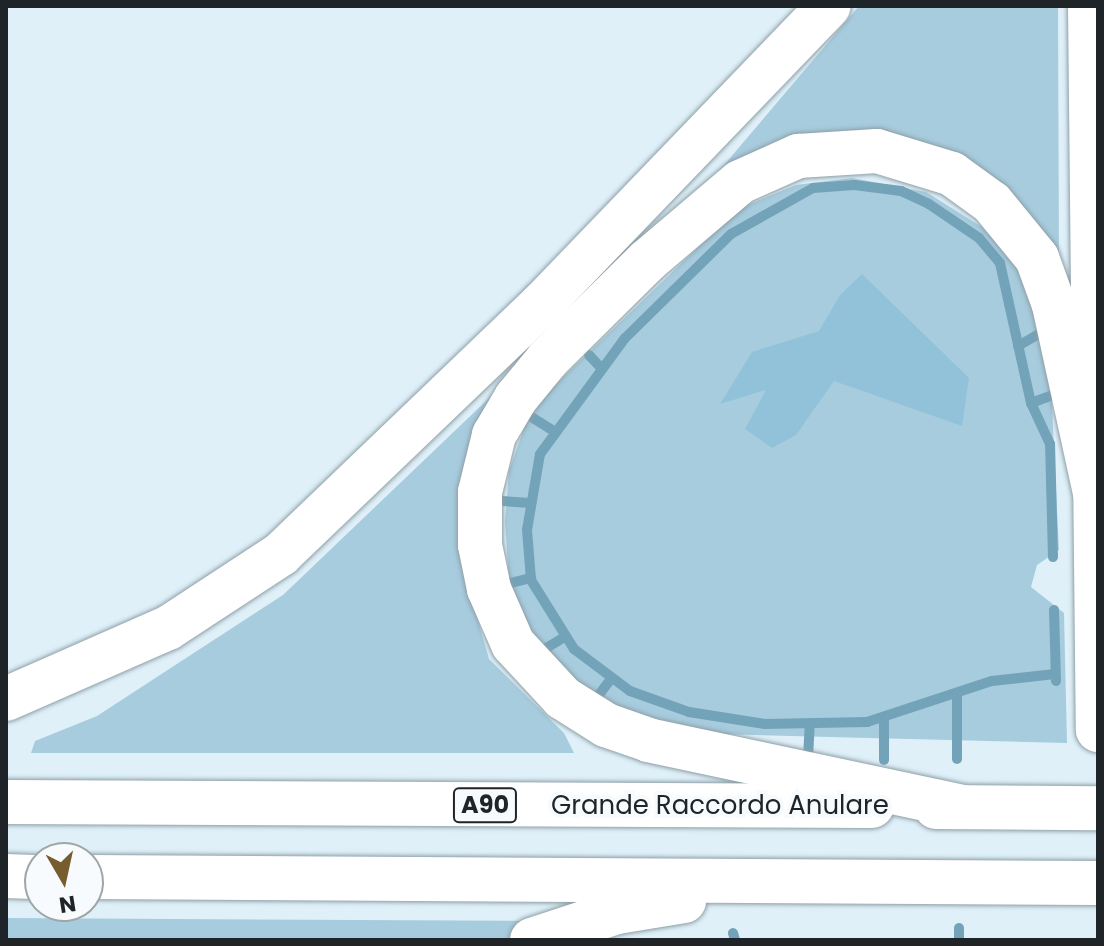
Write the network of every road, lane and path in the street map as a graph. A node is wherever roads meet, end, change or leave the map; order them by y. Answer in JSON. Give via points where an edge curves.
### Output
{"nodes":[{"id":1,"x":829,"y":6,"type":"edge"},
{"id":2,"x":1090,"y":6,"type":"edge"},
{"id":3,"x":1095,"y":493,"type":"junction"},
{"id":4,"x":6,"y":699,"type":"edge"},
{"id":5,"x":1098,"y":730,"type":"edge"},
{"id":6,"x":6,"y":802,"type":"edge"},
{"id":7,"x":982,"y":807,"type":"junction"},
{"id":8,"x":1098,"y":808,"type":"edge"},
{"id":9,"x":104,"y":877,"type":"edge"},
{"id":10,"x":812,"y":881,"type":"junction"},
{"id":11,"x":1098,"y":883,"type":"edge"},
{"id":12,"x":532,"y":940,"type":"edge"}],
"edges":[{"from":1,"to":4,"type":"highway","via":[[543,303],[281,554],[168,628]]},
{"from":2,"to":3,"type":"highway"},
{"from":3,"to":5,"type":"highway"},
{"from":3,"to":7,"type":"highway","via":[[1054,305],[1037,258],[992,203],[952,174],[877,151],[798,156],[740,182],[647,261],[548,359],[494,435],[480,492],[480,545],[489,589],[525,662],[563,698],[606,725],[649,740]]},
{"from":6,"to":7,"type":"highway","name":"Grande Raccordo Anulare","number":"A90"},
{"from":7,"to":8,"type":"highway","name":"Grande Raccordo Anulare","number":"A90"},
{"from":9,"to":10,"type":"highway"},
{"from":10,"to":11,"type":"highway"},
{"from":10,"to":12,"type":"highway","via":[[617,912]]}]}
